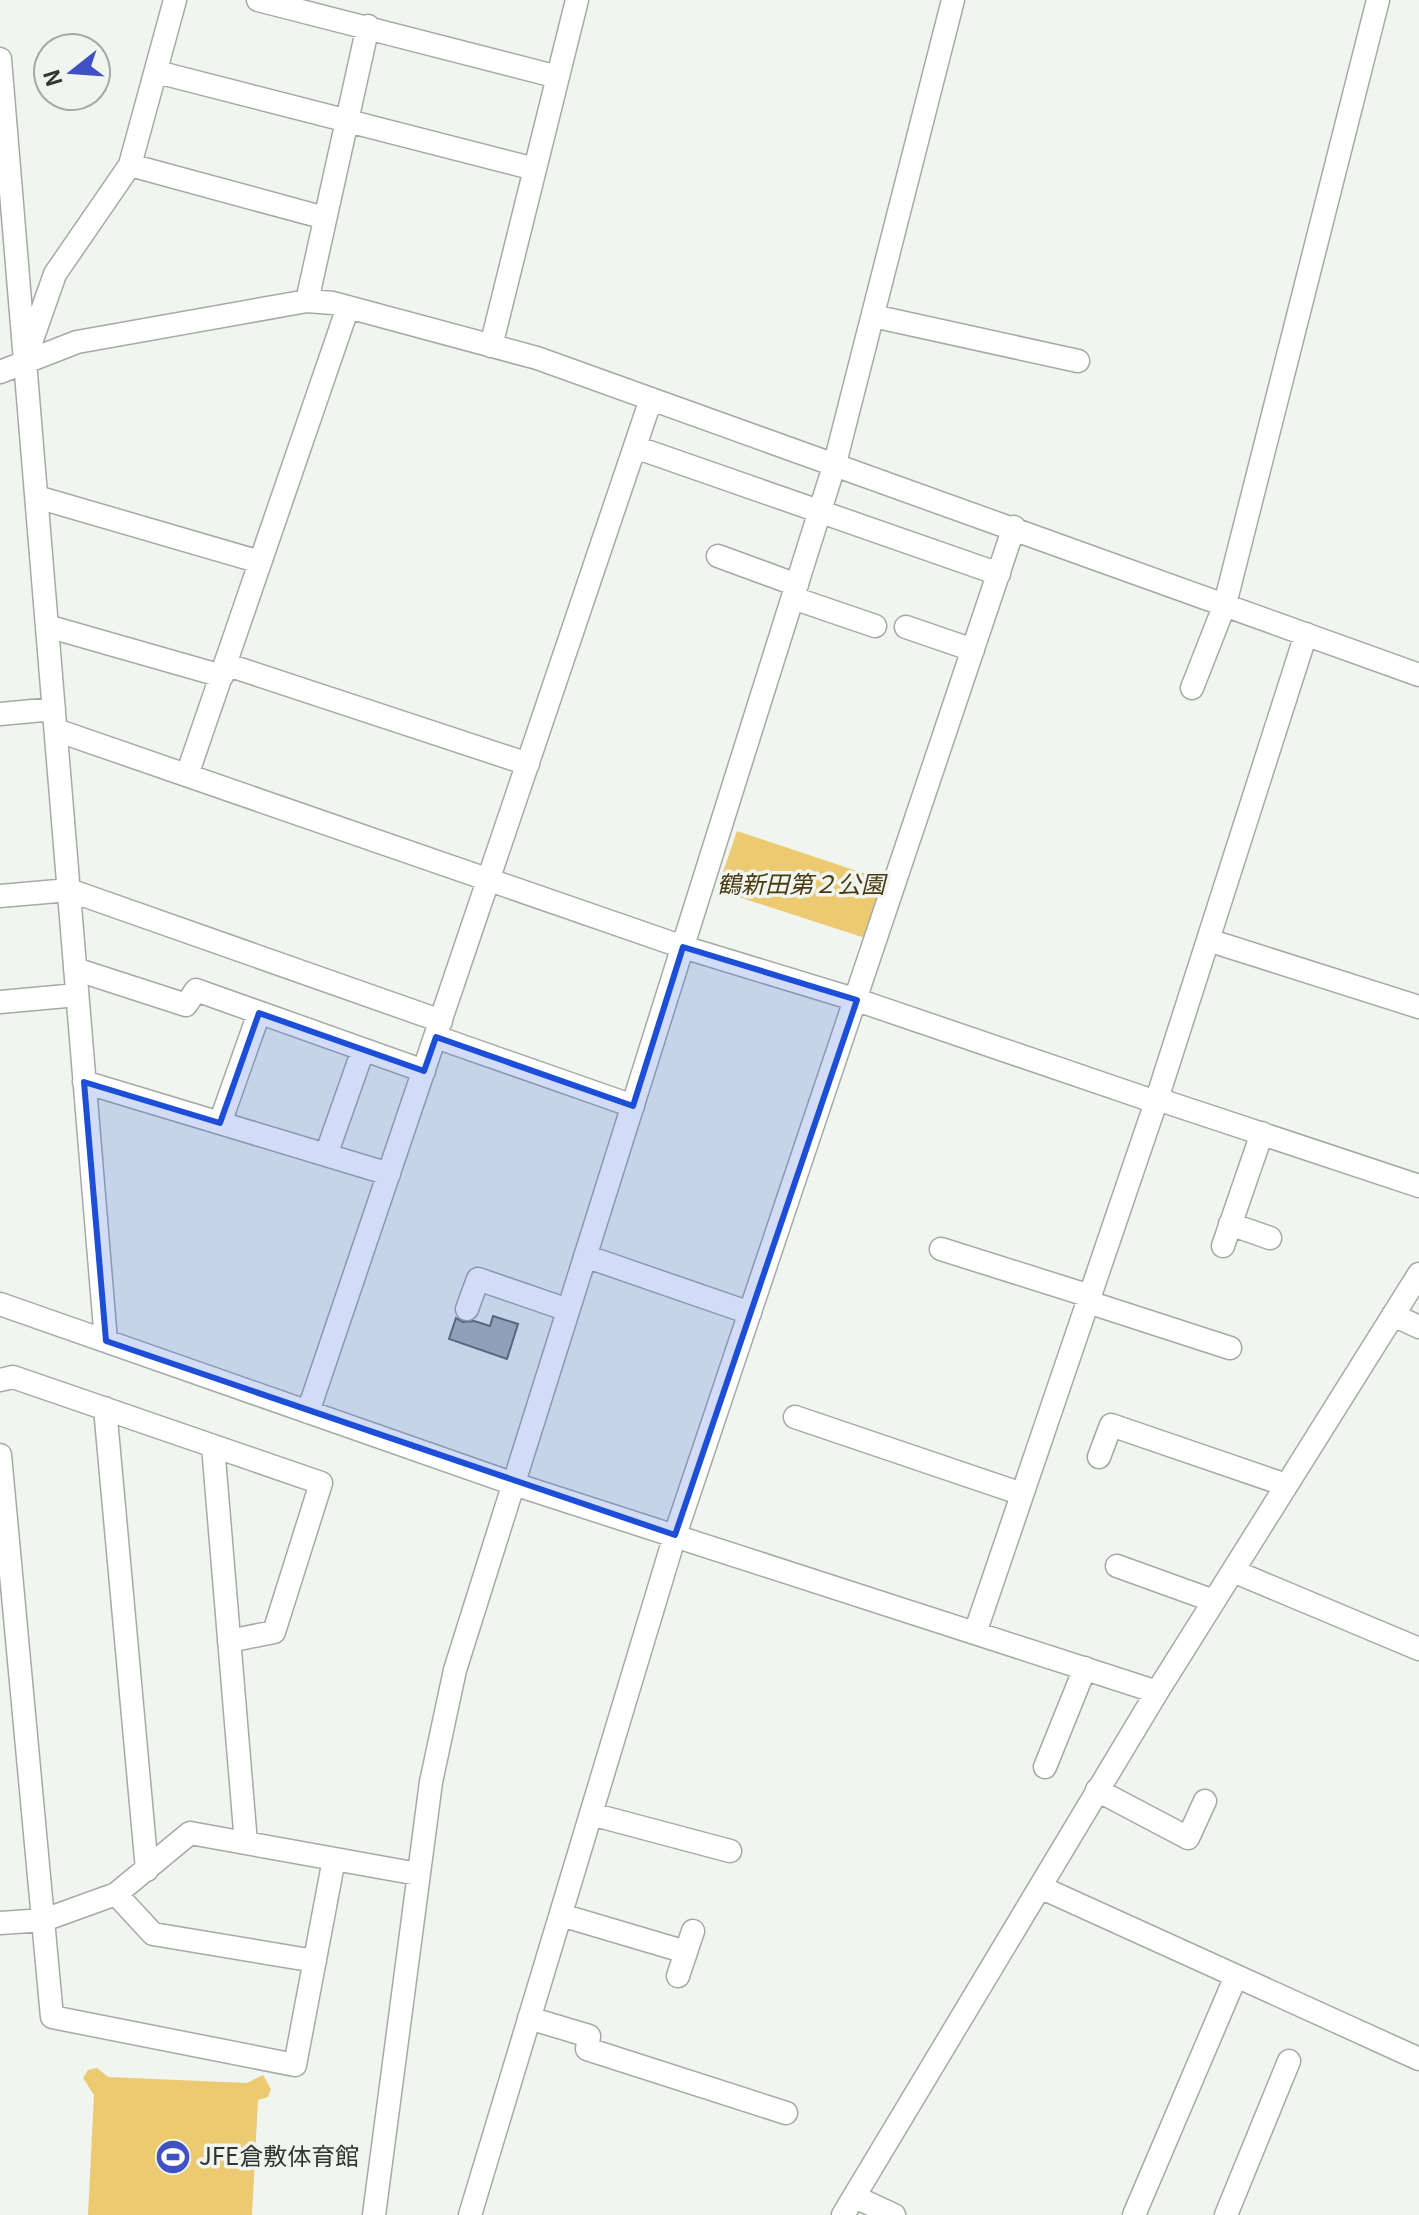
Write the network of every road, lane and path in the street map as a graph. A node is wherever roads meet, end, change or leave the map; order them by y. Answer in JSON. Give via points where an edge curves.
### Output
{"nodes":[{"id":1,"x":175,"y":0,"type":"edge"},
{"id":2,"x":258,"y":0,"type":"edge"},
{"id":3,"x":577,"y":0,"type":"edge"},
{"id":4,"x":953,"y":0,"type":"edge"},
{"id":5,"x":1378,"y":0,"type":"edge"},
{"id":6,"x":368,"y":26,"type":"junction"},
{"id":7,"x":0,"y":59,"type":"edge"},
{"id":8,"x":157,"y":72,"type":"junction"},
{"id":9,"x":558,"y":77,"type":"junction"},
{"id":10,"x":2,"y":108,"type":"edge"},
{"id":11,"x":347,"y":120,"type":"junction"},
{"id":12,"x":130,"y":165,"type":"junction"},
{"id":13,"x":535,"y":169,"type":"junction"},
{"id":14,"x":325,"y":218,"type":"junction"},
{"id":15,"x":10,"y":294,"type":"edge"},
{"id":16,"x":307,"y":301,"type":"junction"},
{"id":17,"x":348,"y":307,"type":"junction"},
{"id":18,"x":873,"y":316,"type":"junction"},
{"id":19,"x":491,"y":346,"type":"junction"},
{"id":20,"x":25,"y":359,"type":"junction"},
{"id":21,"x":1078,"y":361,"type":"dead end"},
{"id":22,"x":0,"y":372,"type":"edge"},
{"id":23,"x":651,"y":399,"type":"junction"},
{"id":24,"x":635,"y":447,"type":"junction"},
{"id":25,"x":835,"y":463,"type":"junction"},
{"id":26,"x":37,"y":497,"type":"junction"},
{"id":27,"x":821,"y":509,"type":"junction"},
{"id":28,"x":1014,"y":527,"type":"junction"},
{"id":29,"x":718,"y":556,"type":"dead end"},
{"id":30,"x":260,"y":562,"type":"junction"},
{"id":31,"x":999,"y":574,"type":"junction"},
{"id":32,"x":795,"y":591,"type":"junction"},
{"id":33,"x":1225,"y":604,"type":"junction"},
{"id":34,"x":47,"y":626,"type":"junction"},
{"id":35,"x":875,"y":626,"type":"dead end"},
{"id":36,"x":906,"y":627,"type":"dead end"},
{"id":37,"x":1306,"y":634,"type":"junction"},
{"id":38,"x":973,"y":650,"type":"junction"},
{"id":39,"x":224,"y":670,"type":"junction"},
{"id":40,"x":1419,"y":675,"type":"edge"},
{"id":41,"x":1192,"y":688,"type":"dead end"},
{"id":42,"x":0,"y":714,"type":"edge"},
{"id":43,"x":55,"y":719,"type":"junction"},
{"id":44,"x":528,"y":764,"type":"junction"},
{"id":45,"x":187,"y":775,"type":"junction"},
{"id":46,"x":489,"y":879,"type":"junction"},
{"id":47,"x":69,"y":890,"type":"junction"},
{"id":48,"x":0,"y":896,"type":"edge"},
{"id":49,"x":1208,"y":940,"type":"junction"},
{"id":50,"x":683,"y":947,"type":"junction"},
{"id":51,"x":75,"y":969,"type":"junction"},
{"id":52,"x":77,"y":995,"type":"junction"},
{"id":53,"x":857,"y":1000,"type":"junction"},
{"id":54,"x":0,"y":1002,"type":"edge"},
{"id":55,"x":1419,"y":1007,"type":"edge"},
{"id":56,"x":259,"y":1013,"type":"junction"},
{"id":57,"x":439,"y":1029,"type":"junction"},
{"id":58,"x":363,"y":1050,"type":"junction"},
{"id":59,"x":424,"y":1071,"type":"junction"},
{"id":60,"x":84,"y":1082,"type":"junction"},
{"id":61,"x":1157,"y":1101,"type":"junction"},
{"id":62,"x":633,"y":1106,"type":"junction"},
{"id":63,"x":220,"y":1123,"type":"junction"},
{"id":64,"x":1262,"y":1133,"type":"junction"},
{"id":65,"x":326,"y":1155,"type":"junction"},
{"id":66,"x":389,"y":1174,"type":"junction"},
{"id":67,"x":1419,"y":1186,"type":"edge"},
{"id":68,"x":1230,"y":1224,"type":"junction"},
{"id":69,"x":1270,"y":1238,"type":"dead end"},
{"id":70,"x":1223,"y":1246,"type":"dead end"},
{"id":71,"x":941,"y":1249,"type":"dead end"},
{"id":72,"x":585,"y":1256,"type":"junction"},
{"id":73,"x":1419,"y":1274,"type":"edge"},
{"id":74,"x":1089,"y":1299,"type":"junction"},
{"id":75,"x":0,"y":1304,"type":"edge"},
{"id":76,"x":467,"y":1309,"type":"dead end"},
{"id":77,"x":568,"y":1310,"type":"junction"},
{"id":78,"x":750,"y":1313,"type":"junction"},
{"id":79,"x":1393,"y":1315,"type":"junction"},
{"id":80,"x":1419,"y":1327,"type":"edge"},
{"id":81,"x":106,"y":1341,"type":"junction"},
{"id":82,"x":1230,"y":1348,"type":"dead end"},
{"id":83,"x":0,"y":1380,"type":"edge"},
{"id":84,"x":105,"y":1408,"type":"junction"},
{"id":85,"x":308,"y":1412,"type":"junction"},
{"id":86,"x":795,"y":1417,"type":"dead end"},
{"id":87,"x":213,"y":1446,"type":"junction"},
{"id":88,"x":0,"y":1455,"type":"edge"},
{"id":89,"x":1099,"y":1457,"type":"dead end"},
{"id":90,"x":514,"y":1484,"type":"junction"},
{"id":91,"x":1286,"y":1485,"type":"junction"},
{"id":92,"x":1022,"y":1494,"type":"junction"},
{"id":93,"x":675,"y":1535,"type":"junction"},
{"id":94,"x":1117,"y":1566,"type":"dead end"},
{"id":95,"x":1233,"y":1571,"type":"junction"},
{"id":96,"x":1214,"y":1601,"type":"junction"},
{"id":97,"x":975,"y":1633,"type":"junction"},
{"id":98,"x":229,"y":1641,"type":"junction"},
{"id":99,"x":1419,"y":1649,"type":"edge"},
{"id":100,"x":1085,"y":1668,"type":"junction"},
{"id":101,"x":1157,"y":1692,"type":"junction"},
{"id":102,"x":1045,"y":1767,"type":"dead end"},
{"id":103,"x":1097,"y":1790,"type":"junction"},
{"id":104,"x":1205,"y":1801,"type":"dead end"},
{"id":105,"x":591,"y":1814,"type":"junction"},
{"id":106,"x":246,"y":1843,"type":"junction"},
{"id":107,"x":730,"y":1851,"type":"dead end"},
{"id":108,"x":334,"y":1859,"type":"junction"},
{"id":109,"x":147,"y":1870,"type":"junction"},
{"id":110,"x":418,"y":1874,"type":"junction"},
{"id":111,"x":1040,"y":1887,"type":"junction"},
{"id":112,"x":116,"y":1894,"type":"junction"},
{"id":113,"x":561,"y":1915,"type":"junction"},
{"id":114,"x":44,"y":1920,"type":"junction"},
{"id":115,"x":0,"y":1923,"type":"edge"},
{"id":116,"x":315,"y":1961,"type":"junction"},
{"id":117,"x":678,"y":1976,"type":"dead end"},
{"id":118,"x":1236,"y":1976,"type":"junction"},
{"id":119,"x":529,"y":2018,"type":"junction"},
{"id":120,"x":1419,"y":2059,"type":"edge"},
{"id":121,"x":1289,"y":2061,"type":"dead end"},
{"id":122,"x":786,"y":2113,"type":"dead end"},
{"id":123,"x":849,"y":2206,"type":"edge"},
{"id":124,"x":374,"y":2215,"type":"edge"},
{"id":125,"x":470,"y":2215,"type":"edge"},
{"id":126,"x":894,"y":2215,"type":"edge"},
{"id":127,"x":1134,"y":2215,"type":"edge"},
{"id":128,"x":1226,"y":2215,"type":"edge"}],
"edges":[{"from":1,"to":8,"type":"street"},
{"from":2,"to":6,"type":"street"},
{"from":3,"to":9,"type":"street"},
{"from":4,"to":18,"type":"street"},
{"from":5,"to":33,"type":"street"},
{"from":6,"to":9,"type":"street"},
{"from":6,"to":11,"type":"street"},
{"from":7,"to":10,"type":"street"},
{"from":8,"to":11,"type":"street"},
{"from":8,"to":12,"type":"street"},
{"from":9,"to":13,"type":"street"},
{"from":10,"to":15,"type":"street"},
{"from":11,"to":13,"type":"street"},
{"from":11,"to":14,"type":"street"},
{"from":12,"to":14,"type":"street"},
{"from":12,"to":20,"type":"street","via":[[55,274]]},
{"from":13,"to":19,"type":"street"},
{"from":14,"to":16,"type":"street"},
{"from":15,"to":20,"type":"street"},
{"from":16,"to":17,"type":"street"},
{"from":16,"to":20,"type":"street","via":[[77,342]]},
{"from":17,"to":19,"type":"street"},
{"from":17,"to":30,"type":"street"},
{"from":18,"to":21,"type":"street"},
{"from":18,"to":25,"type":"street"},
{"from":19,"to":23,"type":"street"},
{"from":20,"to":22,"type":"street"},
{"from":20,"to":26,"type":"street"},
{"from":23,"to":24,"type":"street"},
{"from":23,"to":25,"type":"street"},
{"from":24,"to":27,"type":"street"},
{"from":24,"to":44,"type":"street"},
{"from":25,"to":27,"type":"street"},
{"from":25,"to":28,"type":"street"},
{"from":26,"to":30,"type":"street"},
{"from":26,"to":34,"type":"street"},
{"from":27,"to":31,"type":"street"},
{"from":27,"to":32,"type":"street"},
{"from":28,"to":31,"type":"street"},
{"from":28,"to":33,"type":"street"},
{"from":29,"to":32,"type":"street"},
{"from":30,"to":39,"type":"street"},
{"from":31,"to":38,"type":"street"},
{"from":32,"to":35,"type":"street"},
{"from":32,"to":50,"type":"street"},
{"from":33,"to":37,"type":"street"},
{"from":33,"to":41,"type":"street"},
{"from":34,"to":39,"type":"street"},
{"from":34,"to":43,"type":"street"},
{"from":36,"to":38,"type":"street"},
{"from":37,"to":40,"type":"street"},
{"from":37,"to":49,"type":"street"},
{"from":38,"to":53,"type":"street"},
{"from":39,"to":44,"type":"street"},
{"from":39,"to":45,"type":"street"},
{"from":42,"to":43,"type":"street"},
{"from":43,"to":45,"type":"street"},
{"from":43,"to":47,"type":"street"},
{"from":44,"to":46,"type":"street"},
{"from":45,"to":46,"type":"street"},
{"from":46,"to":50,"type":"street"},
{"from":46,"to":57,"type":"street"},
{"from":47,"to":48,"type":"street"},
{"from":47,"to":51,"type":"street"},
{"from":47,"to":57,"type":"street"},
{"from":49,"to":55,"type":"street"},
{"from":49,"to":61,"type":"street"},
{"from":50,"to":53,"type":"street"},
{"from":50,"to":62,"type":"street"},
{"from":51,"to":52,"type":"street"},
{"from":51,"to":56,"type":"street","via":[[186,1005],[196,990]]},
{"from":52,"to":54,"type":"street"},
{"from":52,"to":60,"type":"street"},
{"from":53,"to":61,"type":"street"},
{"from":53,"to":78,"type":"street"},
{"from":56,"to":58,"type":"street"},
{"from":56,"to":63,"type":"street"},
{"from":57,"to":59,"type":"street"},
{"from":57,"to":62,"type":"street"},
{"from":58,"to":59,"type":"street"},
{"from":58,"to":65,"type":"street"},
{"from":59,"to":66,"type":"street"},
{"from":60,"to":63,"type":"street"},
{"from":60,"to":81,"type":"street"},
{"from":61,"to":64,"type":"street"},
{"from":61,"to":74,"type":"street"},
{"from":62,"to":72,"type":"street"},
{"from":63,"to":65,"type":"street"},
{"from":64,"to":67,"type":"street"},
{"from":64,"to":68,"type":"street"},
{"from":65,"to":66,"type":"street"},
{"from":66,"to":85,"type":"street"},
{"from":68,"to":69,"type":"street"},
{"from":68,"to":70,"type":"street"},
{"from":71,"to":74,"type":"street"},
{"from":72,"to":77,"type":"street"},
{"from":72,"to":78,"type":"street"},
{"from":73,"to":79,"type":"street"},
{"from":74,"to":82,"type":"street"},
{"from":74,"to":92,"type":"street"},
{"from":75,"to":81,"type":"street"},
{"from":76,"to":77,"type":"street","via":[[478,1279]]},
{"from":77,"to":90,"type":"street"},
{"from":78,"to":93,"type":"street"},
{"from":79,"to":80,"type":"street"},
{"from":79,"to":91,"type":"street"},
{"from":81,"to":85,"type":"street"},
{"from":83,"to":84,"type":"street","via":[[13,1377]]},
{"from":84,"to":87,"type":"street"},
{"from":84,"to":109,"type":"street"},
{"from":85,"to":90,"type":"street"},
{"from":86,"to":92,"type":"street"},
{"from":87,"to":98,"type":"street"},
{"from":87,"to":98,"type":"street","via":[[321,1483],[274,1632]]},
{"from":88,"to":114,"type":"street"},
{"from":89,"to":91,"type":"street","via":[[1111,1425]]},
{"from":90,"to":93,"type":"street"},
{"from":90,"to":110,"type":"street","via":[[455,1670]]},
{"from":91,"to":95,"type":"street"},
{"from":92,"to":97,"type":"street"},
{"from":93,"to":97,"type":"street"},
{"from":93,"to":105,"type":"street"},
{"from":94,"to":96,"type":"street"},
{"from":95,"to":96,"type":"street"},
{"from":95,"to":99,"type":"street"},
{"from":96,"to":101,"type":"street"},
{"from":97,"to":100,"type":"street"},
{"from":98,"to":106,"type":"street"},
{"from":100,"to":101,"type":"street"},
{"from":100,"to":102,"type":"street"},
{"from":101,"to":103,"type":"street"},
{"from":103,"to":104,"type":"street","via":[[1188,1838]]},
{"from":103,"to":111,"type":"street"},
{"from":105,"to":107,"type":"street"},
{"from":105,"to":113,"type":"street"},
{"from":106,"to":108,"type":"street"},
{"from":106,"to":109,"type":"street","via":[[190,1833]]},
{"from":108,"to":110,"type":"street"},
{"from":108,"to":116,"type":"street"},
{"from":109,"to":112,"type":"street"},
{"from":110,"to":124,"type":"street"},
{"from":111,"to":118,"type":"street"},
{"from":111,"to":123,"type":"street"},
{"from":112,"to":114,"type":"street"},
{"from":112,"to":116,"type":"street","via":[[153,1934]]},
{"from":113,"to":117,"type":"street","via":[[689,1941]]},
{"from":113,"to":119,"type":"street"},
{"from":114,"to":115,"type":"street"},
{"from":114,"to":116,"type":"street","via":[[52,2017],[295,2065]]},
{"from":118,"to":120,"type":"street"},
{"from":118,"to":127,"type":"street"},
{"from":119,"to":122,"type":"street","via":[[589,2036],[587,2049]]},
{"from":119,"to":125,"type":"street"},
{"from":121,"to":128,"type":"street"},
{"from":123,"to":126,"type":"street"}]}
